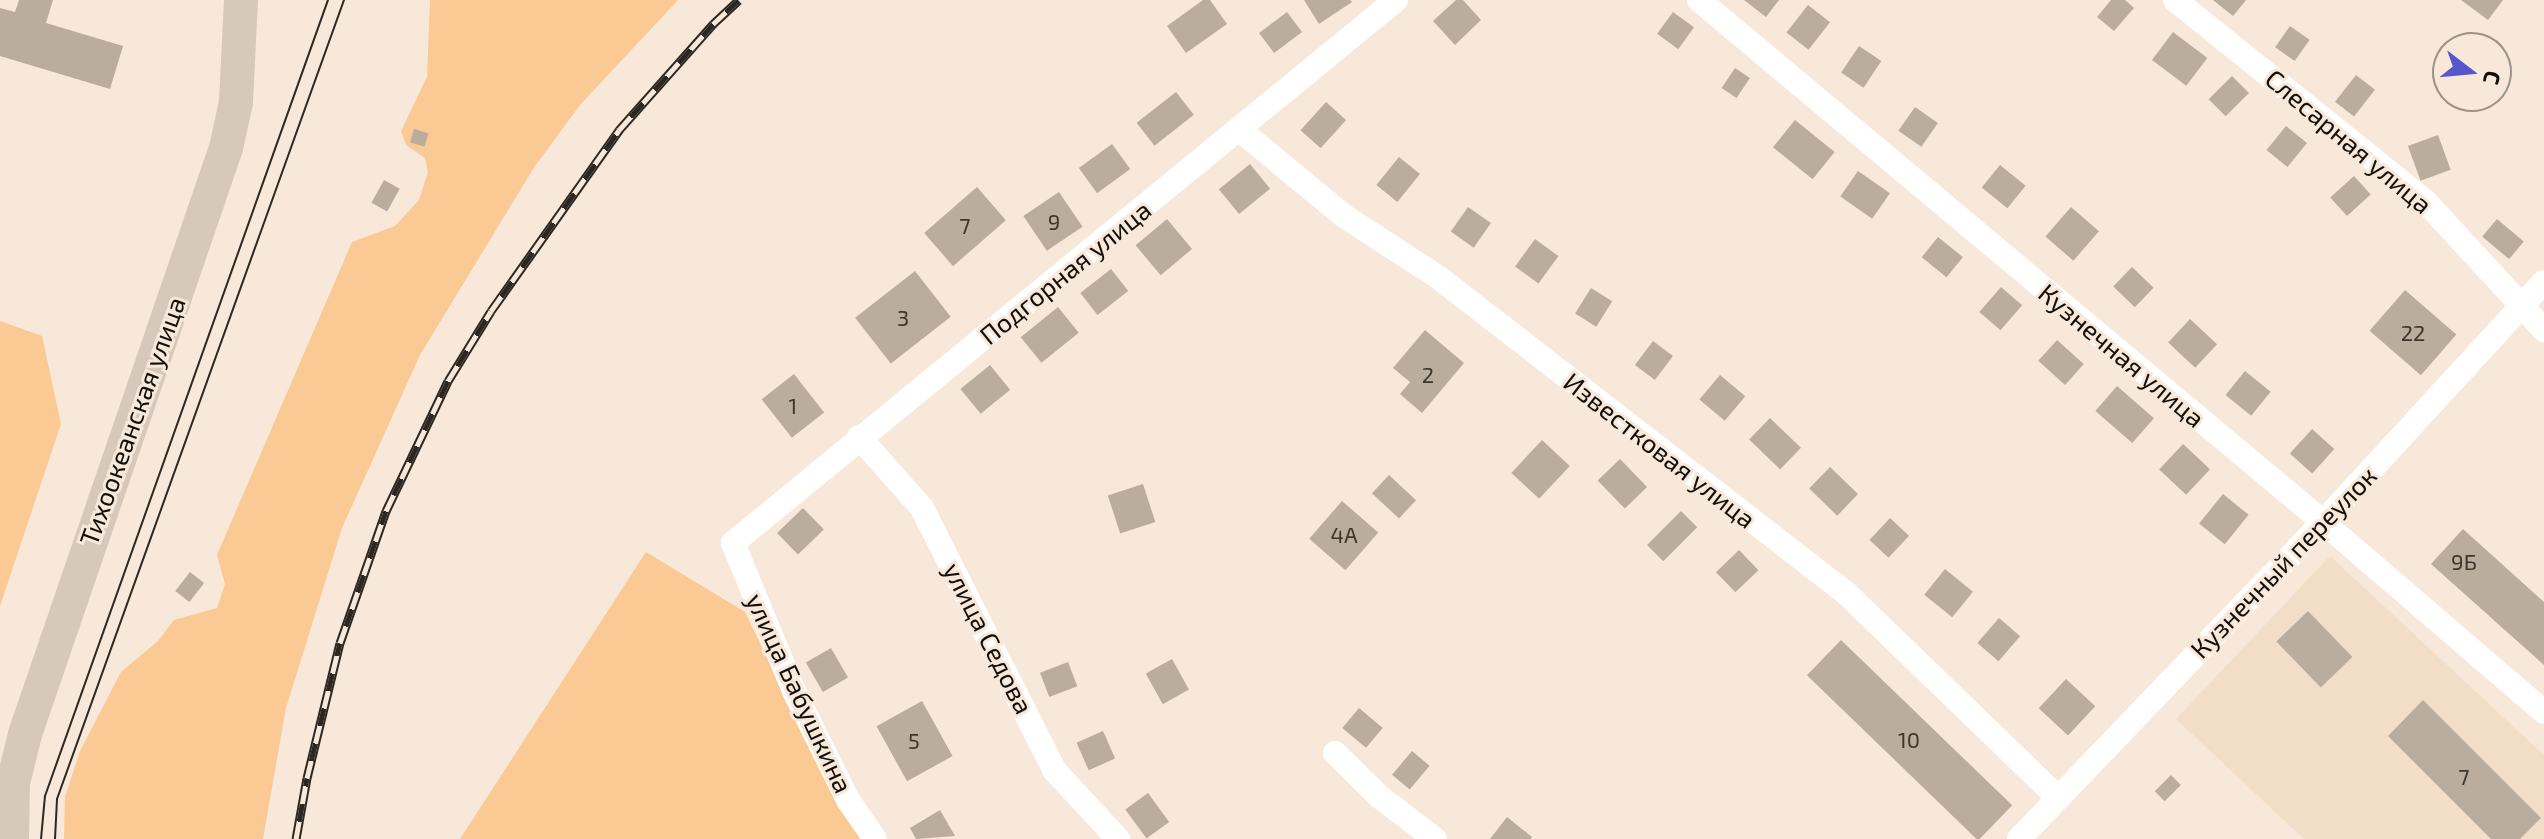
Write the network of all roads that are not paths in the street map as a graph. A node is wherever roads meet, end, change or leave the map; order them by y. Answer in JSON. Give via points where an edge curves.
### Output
{"nodes":[{"id":1,"x":241,"y":0,"type":"edge"},
{"id":2,"x":1396,"y":0,"type":"edge"},
{"id":3,"x":1699,"y":0,"type":"edge"},
{"id":4,"x":2175,"y":0,"type":"edge"},
{"id":5,"x":1240,"y":130,"type":"junction"},
{"id":6,"x":2544,"y":282,"type":"edge"},
{"id":7,"x":2521,"y":308,"type":"junction"},
{"id":8,"x":2544,"y":330,"type":"edge"},
{"id":9,"x":859,"y":437,"type":"junction"},
{"id":10,"x":2323,"y":522,"type":"junction"},
{"id":11,"x":733,"y":543,"type":"joint"},
{"id":12,"x":2544,"y":712,"type":"edge"},
{"id":13,"x":1335,"y":753,"type":"dead end"},
{"id":14,"x":2057,"y":797,"type":"junction"},
{"id":15,"x":12,"y":839,"type":"edge"},
{"id":16,"x":875,"y":839,"type":"edge"},
{"id":17,"x":1118,"y":839,"type":"edge"},
{"id":18,"x":1435,"y":839,"type":"edge"},
{"id":19,"x":2019,"y":839,"type":"edge"}],
"edges":[{"from":1,"to":15,"type":"main road","name":"Тихоокеанская улица","via":[[236,102],[226,148],[25,734],[13,783]]},
{"from":2,"to":5,"type":"street","name":"Подгорная улица"},
{"from":3,"to":10,"type":"street","name":"Кузнечная улица"},
{"from":4,"to":7,"type":"street","name":"Слесарная улица","via":[[2425,201]]},
{"from":5,"to":9,"type":"street","name":"Подгорная улица"},
{"from":5,"to":14,"type":"street","name":"Известковая улица","via":[[1344,216],[1438,277],[1846,593]]},
{"from":6,"to":7,"type":"street","name":"Кузнечный переулок"},
{"from":7,"to":8,"type":"street","name":"Слесарная улица"},
{"from":7,"to":10,"type":"street","name":"Кузнечный переулок"},
{"from":9,"to":11,"type":"street","name":"Подгорная улица"},
{"from":9,"to":17,"type":"street","name":"улица Седова","via":[[922,508],[1055,771]]},
{"from":10,"to":12,"type":"street","name":"Кузнечная улица"},
{"from":10,"to":14,"type":"street","name":"Кузнечный переулок"},
{"from":11,"to":16,"type":"street","name":"улица Бабушкина","via":[[794,691],[848,800]]},
{"from":13,"to":18,"type":"street","via":[[1380,797]]},
{"from":14,"to":19,"type":"street","name":"Кузнечный переулок"}]}
